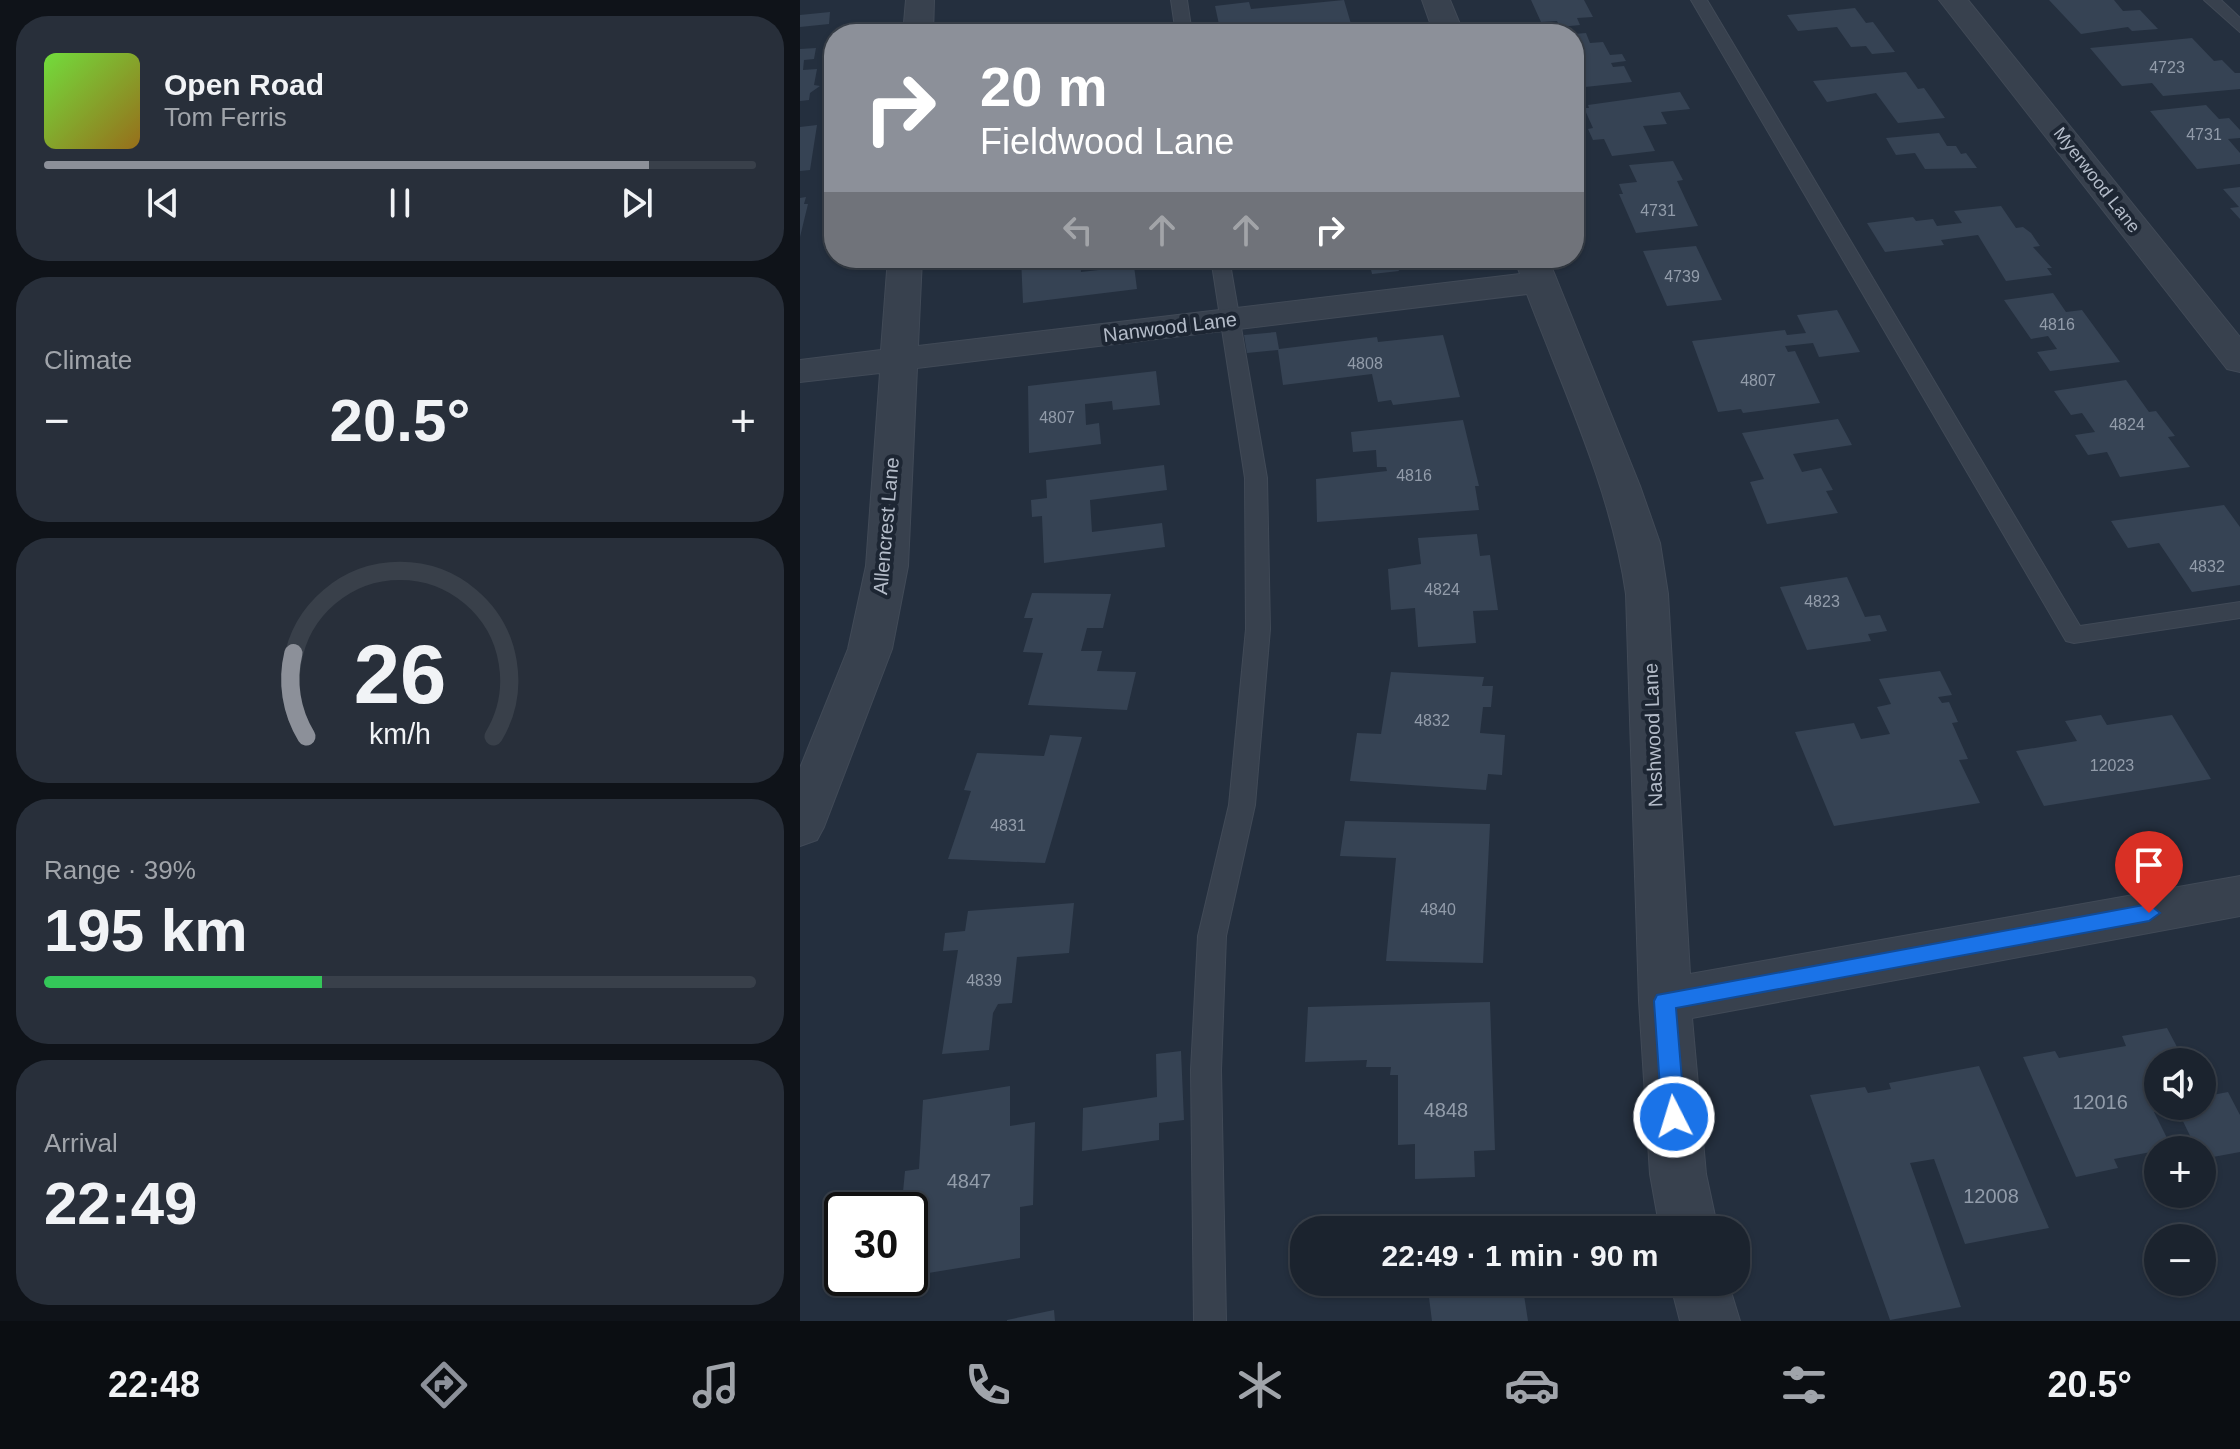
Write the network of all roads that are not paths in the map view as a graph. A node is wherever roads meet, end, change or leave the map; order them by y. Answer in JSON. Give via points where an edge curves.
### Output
{"nodes":[{"id":1,"x":920,"y":0,"type":"edge"},
{"id":2,"x":1179,"y":0,"type":"edge"},
{"id":3,"x":1436,"y":0,"type":"edge"},
{"id":4,"x":1699,"y":0,"type":"edge"},
{"id":5,"x":1953,"y":0,"type":"edge"},
{"id":6,"x":2212,"y":0,"type":"edge"},
{"id":7,"x":919,"y":24,"type":"edge"},
{"id":8,"x":1183,"y":24,"type":"edge"},
{"id":9,"x":1445,"y":24,"type":"edge"},
{"id":10,"x":2240,"y":27,"type":"edge"},
{"id":11,"x":904,"y":268,"type":"edge"},
{"id":12,"x":1222,"y":268,"type":"edge"},
{"id":13,"x":1535,"y":270,"type":"edge"},
{"id":14,"x":1230,"y":320,"type":"junction"},
{"id":15,"x":899,"y":360,"type":"junction"},
{"id":16,"x":2240,"y":361,"type":"edge"},
{"id":17,"x":800,"y":371,"type":"edge"},
{"id":18,"x":2240,"y":610,"type":"edge"},
{"id":19,"x":800,"y":827,"type":"edge"},
{"id":20,"x":2240,"y":896,"type":"edge"},
{"id":21,"x":1665,"y":1001,"type":"junction"},
{"id":22,"x":1686,"y":1216,"type":"edge"},
{"id":23,"x":1703,"y":1296,"type":"edge"},
{"id":24,"x":1210,"y":1321,"type":"edge"},
{"id":25,"x":1710,"y":1321,"type":"edge"}],
"edges":[{"from":1,"to":7,"type":"street"},
{"from":2,"to":8,"type":"lane"},
{"from":3,"to":9,"type":"street"},
{"from":4,"to":18,"type":"lane","via":[[2074,635]]},
{"from":5,"to":16,"type":"street","name":"Myerwood Lane"},
{"from":6,"to":10,"type":"lane"},
{"from":11,"to":15,"type":"street","name":"Allencrest Lane"},
{"from":12,"to":14,"type":"lane"},
{"from":13,"to":14,"type":"street","name":"Nanwood Lane"},
{"from":13,"to":21,"type":"street","name":"Nashwood Lane","via":[[1639,543],[1647,594]]},
{"from":14,"to":15,"type":"street","name":"Nanwood Lane"},
{"from":14,"to":24,"type":"lane","via":[[1256,478],[1258,629],[1242,805],[1212,936],[1206,1070]]},
{"from":15,"to":17,"type":"street","name":"Nanwood Lane"},
{"from":15,"to":19,"type":"street","name":"Allencrest Lane","via":[[887,566],[870,649]]},
{"from":20,"to":21,"type":"street"},
{"from":21,"to":22,"type":"street","name":"Nashwood Lane","via":[[1678,1174]]},
{"from":23,"to":25,"type":"street"}]}
